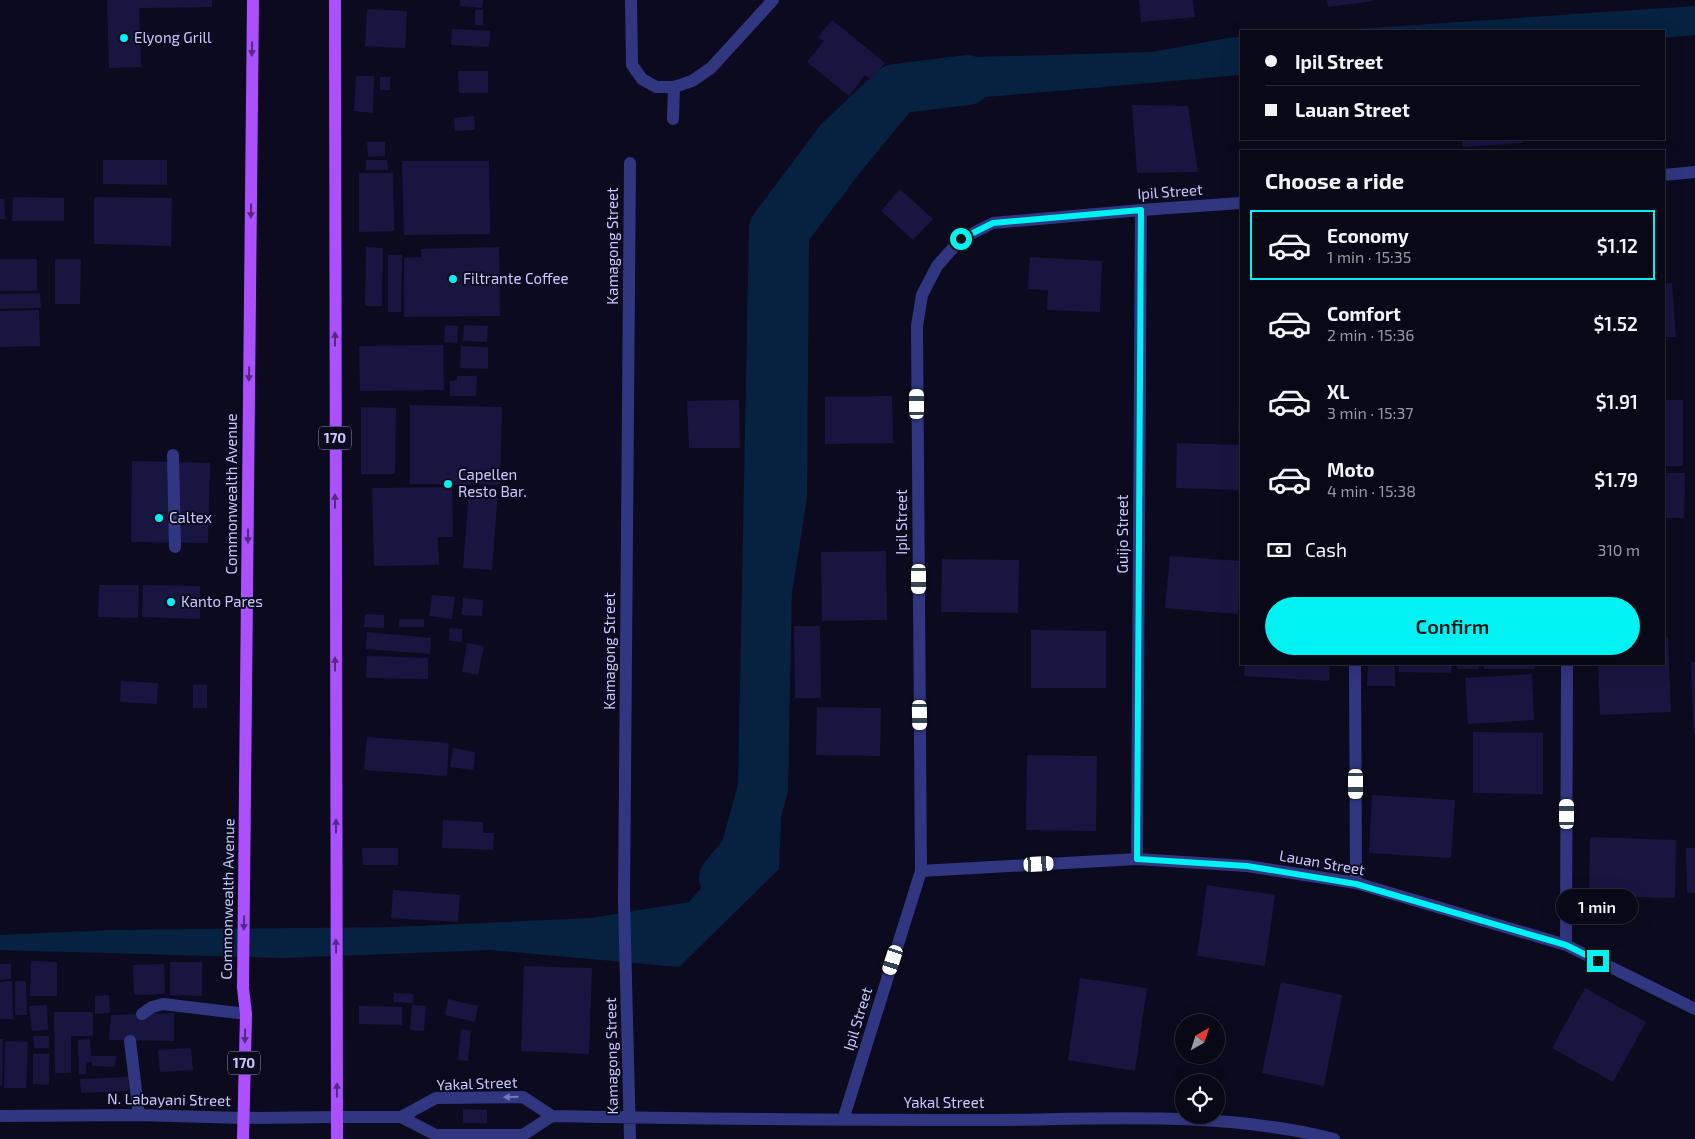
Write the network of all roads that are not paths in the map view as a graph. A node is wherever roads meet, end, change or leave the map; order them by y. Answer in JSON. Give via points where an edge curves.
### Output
{"nodes":[{"id":1,"x":253,"y":0,"type":"edge"},
{"id":2,"x":335,"y":0,"type":"edge"},
{"id":3,"x":630,"y":0,"type":"edge"},
{"id":4,"x":773,"y":0,"type":"edge"},
{"id":5,"x":674,"y":88,"type":"junction"},
{"id":6,"x":673,"y":119,"type":"dead end"},
{"id":7,"x":630,"y":163,"type":"dead end"},
{"id":8,"x":1695,"y":172,"type":"edge"},
{"id":9,"x":1665,"y":175,"type":"edge"},
{"id":10,"x":1240,"y":203,"type":"edge"},
{"id":11,"x":1141,"y":210,"type":"junction"},
{"id":12,"x":173,"y":455,"type":"dead end"},
{"id":13,"x":175,"y":547,"type":"dead end"},
{"id":14,"x":1356,"y":665,"type":"edge"},
{"id":15,"x":1567,"y":665,"type":"edge"},
{"id":16,"x":1137,"y":859,"type":"junction"},
{"id":17,"x":921,"y":871,"type":"junction"},
{"id":18,"x":1356,"y":884,"type":"junction"},
{"id":19,"x":1566,"y":945,"type":"junction"},
{"id":20,"x":1695,"y":1009,"type":"edge"},
{"id":21,"x":142,"y":1014,"type":"dead end"},
{"id":22,"x":246,"y":1014,"type":"junction"},
{"id":23,"x":130,"y":1041,"type":"dead end"},
{"id":24,"x":138,"y":1115,"type":"junction"},
{"id":25,"x":0,"y":1116,"type":"edge"},
{"id":26,"x":401,"y":1116,"type":"junction"},
{"id":27,"x":552,"y":1116,"type":"junction"},
{"id":28,"x":337,"y":1117,"type":"junction"},
{"id":29,"x":243,"y":1118,"type":"junction"},
{"id":30,"x":630,"y":1118,"type":"junction"},
{"id":31,"x":843,"y":1120,"type":"junction"},
{"id":32,"x":243,"y":1139,"type":"edge"},
{"id":33,"x":337,"y":1139,"type":"edge"},
{"id":34,"x":630,"y":1139,"type":"edge"},
{"id":35,"x":1334,"y":1139,"type":"edge"}],
"edges":[{"from":1,"to":22,"type":"main road","name":"Commonwealth Avenue","number":"170","one_way":true,"via":[[243,988]]},
{"from":28,"to":2,"type":"main road","number":"170","one_way":true},
{"from":3,"to":5,"type":"street","via":[[632,65],[642,79],[656,87]]},
{"from":4,"to":5,"type":"street","via":[[711,68]]},
{"from":5,"to":6,"type":"street"},
{"from":7,"to":30,"type":"street","name":"Kamagong Street","via":[[624,901]]},
{"from":8,"to":9,"type":"street"},
{"from":10,"to":11,"type":"street","name":"Ipil Street"},
{"from":11,"to":16,"type":"street","name":"Guijo Street"},
{"from":11,"to":17,"type":"street","name":"Ipil Street","via":[[993,223],[961,239],[937,266],[922,295],[917,326]]},
{"from":12,"to":13,"type":"street"},
{"from":14,"to":18,"type":"street"},
{"from":15,"to":19,"type":"street"},
{"from":16,"to":17,"type":"street","name":"Lauan Street"},
{"from":16,"to":18,"type":"street","name":"Lauan Street","via":[[1247,866]]},
{"from":17,"to":31,"type":"street","name":"Ipil Street"},
{"from":18,"to":19,"type":"street","name":"Lauan Street"},
{"from":19,"to":20,"type":"street","name":"Lauan Street"},
{"from":21,"to":22,"type":"street","via":[[163,1004]]},
{"from":22,"to":29,"type":"main road","name":"Commonwealth Avenue","number":"170","one_way":true},
{"from":23,"to":24,"type":"street"},
{"from":24,"to":25,"type":"street","name":"N. Labayani Street"},
{"from":24,"to":29,"type":"street","name":"N. Labayani Street"},
{"from":27,"to":26,"type":"street","name":"Yakal Street","one_way":true,"via":[[522,1097],[436,1098]]},
{"from":26,"to":27,"type":"street","name":"Yakal Street","via":[[436,1135],[523,1135]]},
{"from":26,"to":28,"type":"street","name":"Yakal Street"},
{"from":27,"to":30,"type":"street","name":"Yakal Street"},
{"from":28,"to":29,"type":"street","name":"N. Labayani Street"},
{"from":28,"to":33,"type":"main road","number":"170"},
{"from":29,"to":32,"type":"main road","name":"Commonwealth Avenue","number":"170"},
{"from":30,"to":31,"type":"street","name":"Yakal Street"},
{"from":30,"to":34,"type":"street","name":"Kamagong Street"},
{"from":31,"to":35,"type":"street","name":"Yakal Street","via":[[1188,1119],[1248,1124]]}]}
